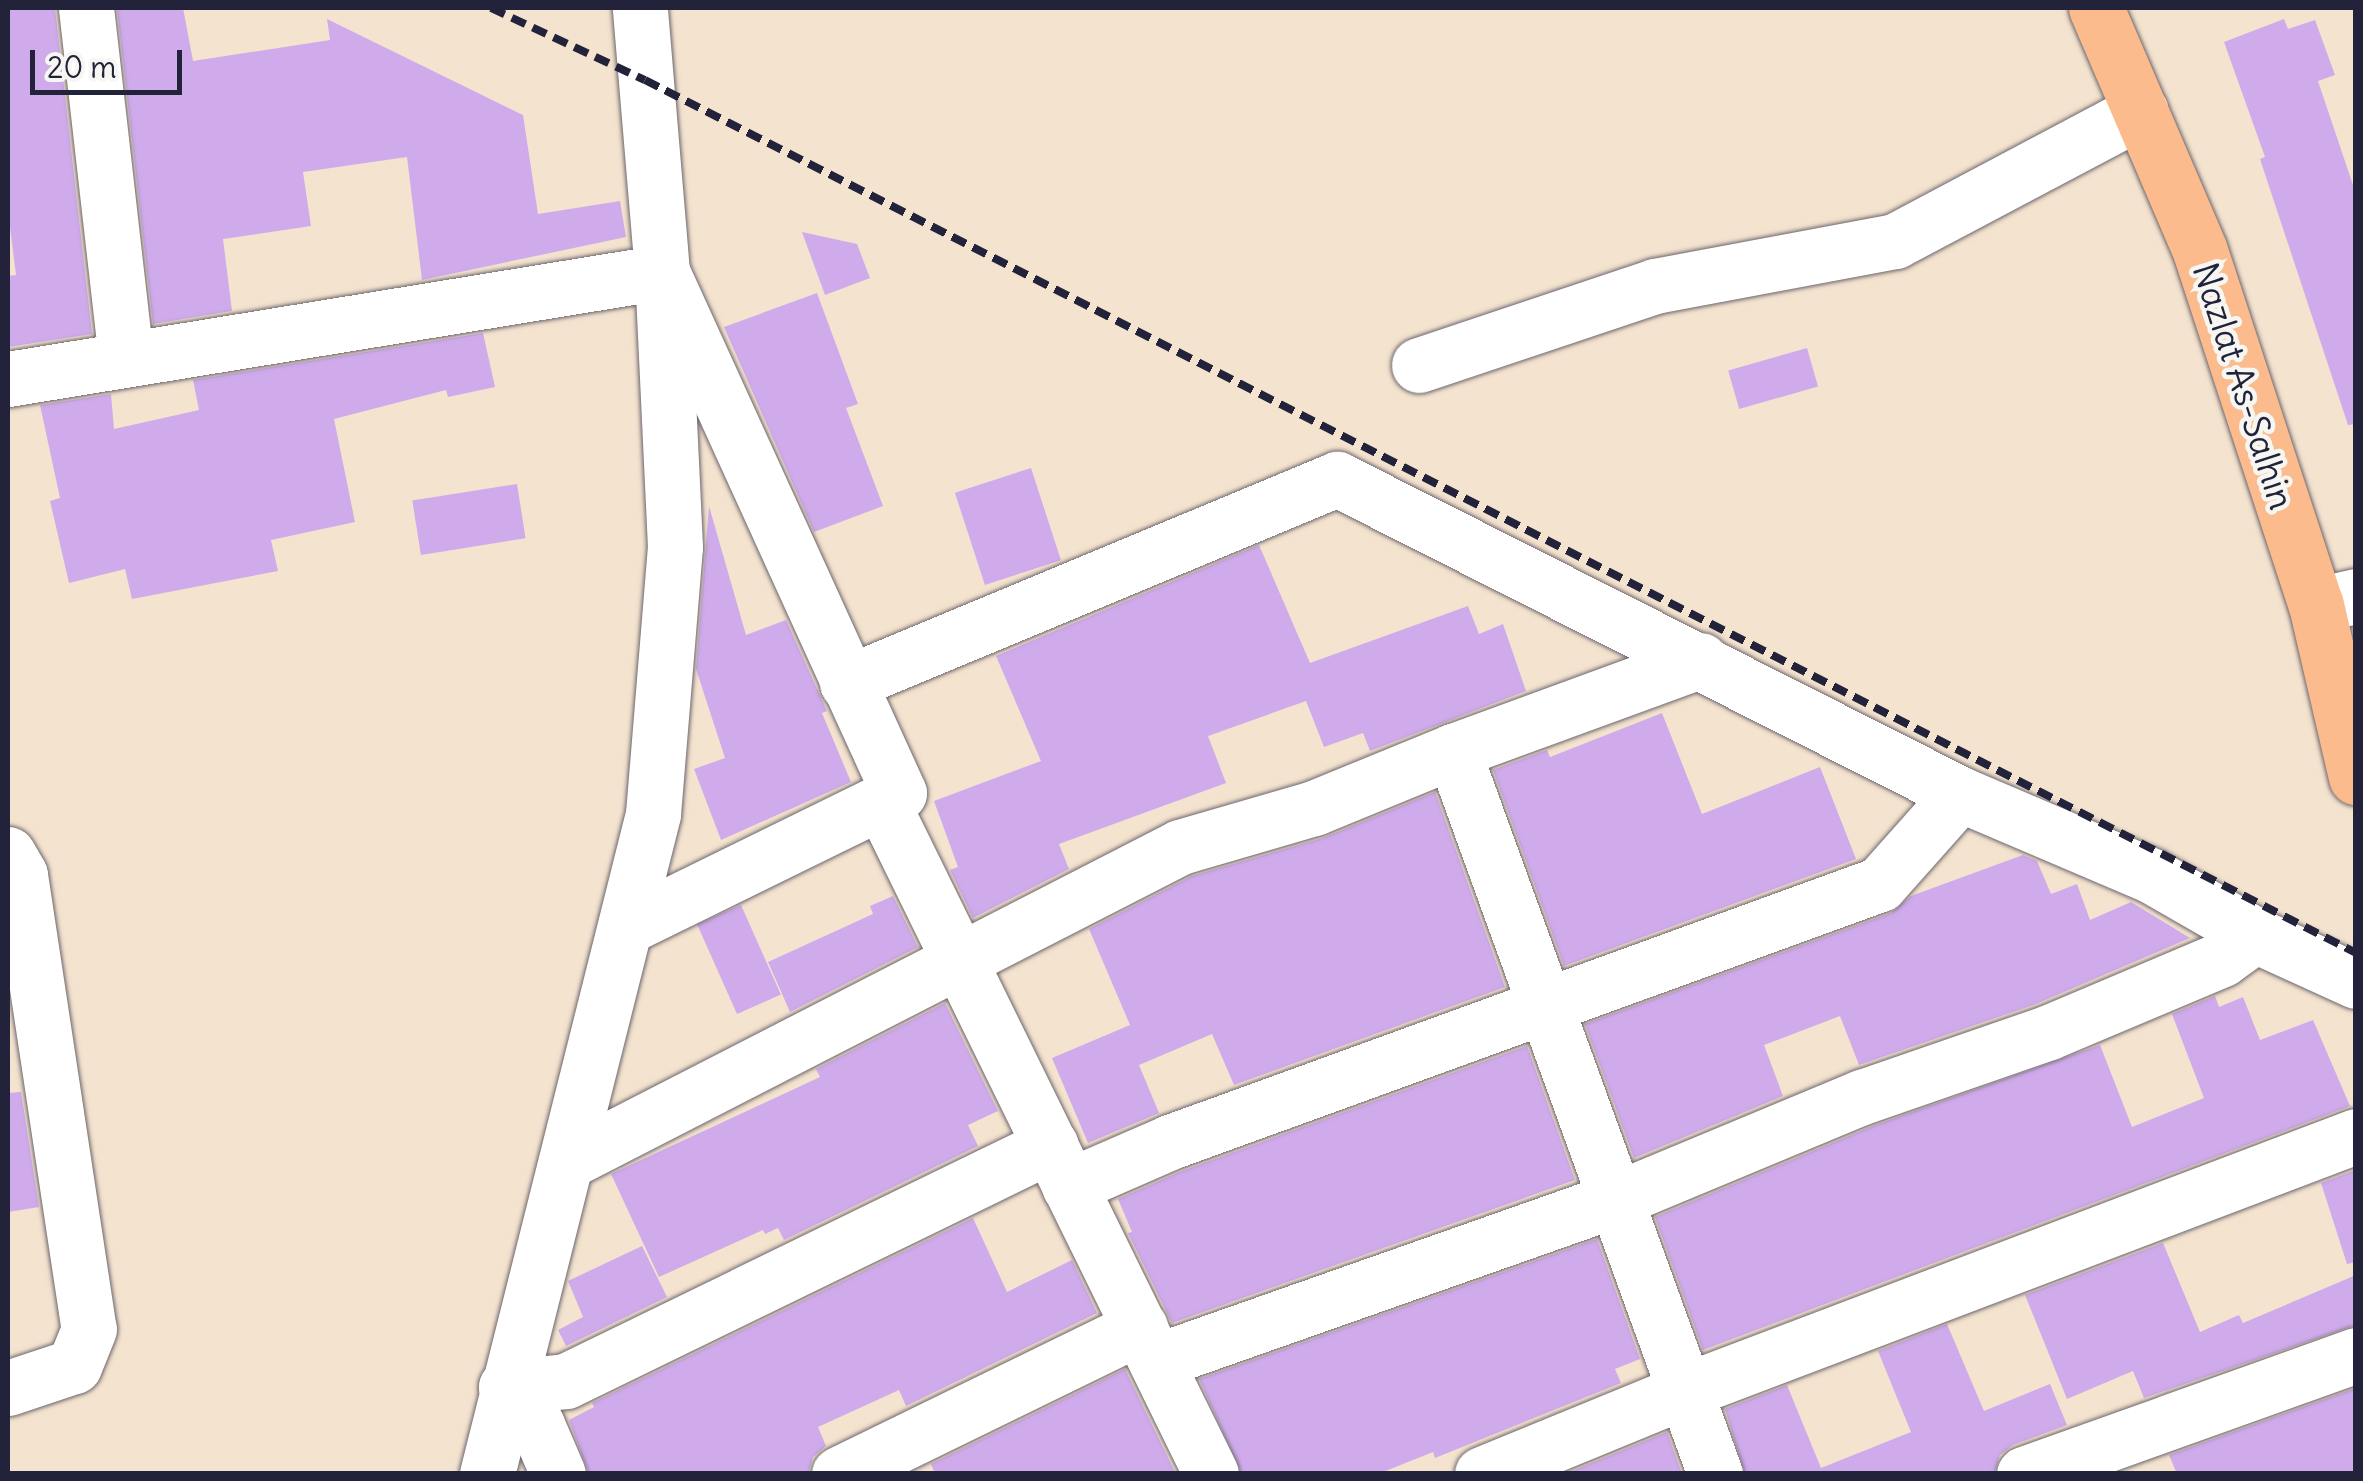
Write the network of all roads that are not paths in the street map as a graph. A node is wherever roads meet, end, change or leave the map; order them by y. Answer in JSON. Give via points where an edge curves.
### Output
{"nodes":[{"id":1,"x":86,"y":8,"type":"edge"},
{"id":2,"x":640,"y":8,"type":"edge"},
{"id":3,"x":2096,"y":8,"type":"edge"},
{"id":4,"x":2140,"y":112,"type":"junction"},
{"id":5,"x":662,"y":272,"type":"junction"},
{"id":6,"x":126,"y":359,"type":"junction"},
{"id":7,"x":1418,"y":365,"type":"dead end"},
{"id":8,"x":8,"y":379,"type":"edge"},
{"id":9,"x":2336,"y":600,"type":"edge"},
{"id":10,"x":1702,"y":660,"type":"junction"},
{"id":11,"x":847,"y":683,"type":"junction"},
{"id":12,"x":1453,"y":750,"type":"junction"},
{"id":13,"x":2356,"y":778,"type":"edge"},
{"id":14,"x":1960,"y":794,"type":"junction"},
{"id":15,"x":882,"y":803,"type":"junction"},
{"id":16,"x":8,"y":854,"type":"edge"},
{"id":17,"x":626,"y":927,"type":"junction"},
{"id":18,"x":2255,"y":935,"type":"junction"},
{"id":19,"x":962,"y":958,"type":"junction"},
{"id":20,"x":2356,"y":981,"type":"edge"},
{"id":21,"x":1544,"y":1008,"type":"junction"},
{"id":22,"x":29,"y":1080,"type":"edge"},
{"id":23,"x":2356,"y":1136,"type":"edge"},
{"id":24,"x":568,"y":1161,"type":"junction"},
{"id":25,"x":1060,"y":1165,"type":"junction"},
{"id":26,"x":1614,"y":1200,"type":"junction"},
{"id":27,"x":1149,"y":1344,"type":"junction"},
{"id":28,"x":2356,"y":1356,"type":"edge"},
{"id":29,"x":506,"y":1387,"type":"junction"},
{"id":30,"x":8,"y":1388,"type":"edge"},
{"id":31,"x":1684,"y":1391,"type":"junction"},
{"id":32,"x":487,"y":1474,"type":"edge"},
{"id":33,"x":558,"y":1474,"type":"edge"},
{"id":34,"x":839,"y":1474,"type":"edge"},
{"id":35,"x":1211,"y":1474,"type":"edge"},
{"id":36,"x":1482,"y":1474,"type":"edge"},
{"id":37,"x":1715,"y":1474,"type":"edge"},
{"id":38,"x":2024,"y":1474,"type":"edge"}],
"edges":[{"from":1,"to":6,"type":"street"},
{"from":2,"to":5,"type":"street"},
{"from":3,"to":4,"type":"main road","name":"Nazlat As-Salhin"},
{"from":4,"to":7,"type":"street","via":[[1895,241],[1655,286]]},
{"from":4,"to":9,"type":"main road","name":"Nazlat As-Salhin"},
{"from":5,"to":6,"type":"street"},
{"from":5,"to":11,"type":"street"},
{"from":5,"to":17,"type":"street","via":[[675,546],[653,814]]},
{"from":6,"to":8,"type":"street"},
{"from":9,"to":13,"type":"main road","name":"Nazlat As-Salhin"},
{"from":10,"to":11,"type":"street","via":[[1337,478]]},
{"from":10,"to":12,"type":"street"},
{"from":10,"to":14,"type":"street"},
{"from":11,"to":15,"type":"street","via":[[899,793]]},
{"from":12,"to":19,"type":"street","via":[[1314,808],[1180,847]]},
{"from":12,"to":21,"type":"street"},
{"from":14,"to":18,"type":"street","via":[[2152,876]]},
{"from":14,"to":21,"type":"street","via":[[1880,884]]},
{"from":15,"to":17,"type":"street"},
{"from":15,"to":19,"type":"street"},
{"from":16,"to":22,"type":"street","via":[[20,875]]},
{"from":17,"to":24,"type":"street"},
{"from":18,"to":20,"type":"street"},
{"from":18,"to":26,"type":"street","via":[[2222,959],[2047,1033],[1826,1111]]},
{"from":19,"to":24,"type":"street"},
{"from":19,"to":25,"type":"street"},
{"from":21,"to":25,"type":"street","via":[[1170,1142]]},
{"from":21,"to":26,"type":"street"},
{"from":22,"to":30,"type":"street","via":[[89,1330],[74,1366]]},
{"from":23,"to":31,"type":"street"},
{"from":24,"to":29,"type":"street"},
{"from":25,"to":27,"type":"street"},
{"from":25,"to":29,"type":"street","via":[[566,1381]]},
{"from":26,"to":27,"type":"street"},
{"from":26,"to":31,"type":"street"},
{"from":27,"to":34,"type":"street"},
{"from":27,"to":35,"type":"street"},
{"from":28,"to":38,"type":"street"},
{"from":29,"to":32,"type":"street"},
{"from":29,"to":33,"type":"street","via":[[536,1425]]},
{"from":31,"to":36,"type":"street"},
{"from":31,"to":37,"type":"street"}]}
